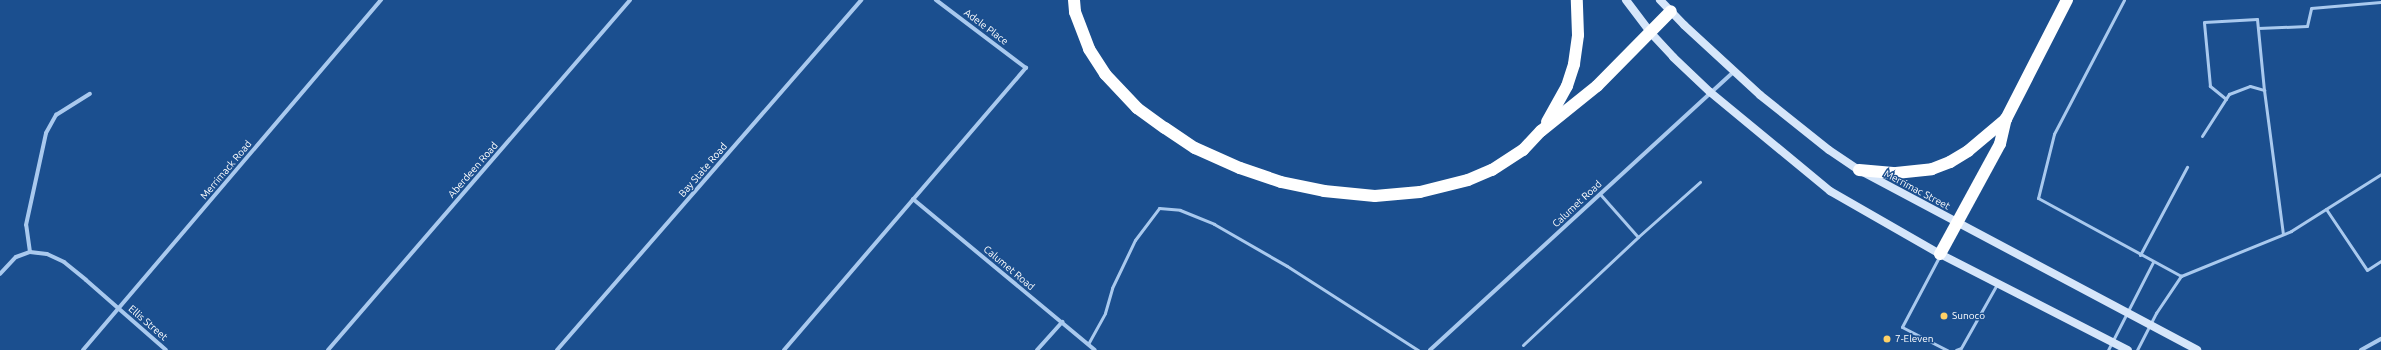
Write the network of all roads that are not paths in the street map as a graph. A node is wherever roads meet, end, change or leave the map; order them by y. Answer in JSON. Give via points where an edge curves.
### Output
{"nodes":[{"id":1,"x":381,"y":0,"type":"edge"},
{"id":2,"x":630,"y":0,"type":"edge"},
{"id":3,"x":861,"y":0,"type":"edge"},
{"id":4,"x":936,"y":0,"type":"edge"},
{"id":5,"x":1074,"y":0,"type":"edge"},
{"id":6,"x":1577,"y":0,"type":"edge"},
{"id":7,"x":1626,"y":0,"type":"edge"},
{"id":8,"x":1660,"y":0,"type":"edge"},
{"id":9,"x":2066,"y":0,"type":"edge"},
{"id":10,"x":2124,"y":0,"type":"edge"},
{"id":11,"x":2381,"y":2,"type":"edge"},
{"id":12,"x":1671,"y":11,"type":"junction"},
{"id":13,"x":2258,"y":28,"type":"junction"},
{"id":14,"x":1650,"y":32,"type":"junction"},
{"id":15,"x":1734,"y":71,"type":"junction"},
{"id":16,"x":2264,"y":90,"type":"junction"},
{"id":17,"x":1710,"y":92,"type":"junction"},
{"id":18,"x":90,"y":94,"type":"dead end"},
{"id":19,"x":2226,"y":99,"type":"junction"},
{"id":20,"x":2006,"y":119,"type":"junction"},
{"id":21,"x":1541,"y":131,"type":"junction"},
{"id":22,"x":2202,"y":136,"type":"dead end"},
{"id":23,"x":2187,"y":167,"type":"dead end"},
{"id":24,"x":1859,"y":170,"type":"junction"},
{"id":25,"x":2381,"y":174,"type":"edge"},
{"id":26,"x":1700,"y":182,"type":"dead end"},
{"id":27,"x":1600,"y":194,"type":"junction"},
{"id":28,"x":913,"y":199,"type":"junction"},
{"id":29,"x":2326,"y":209,"type":"junction"},
{"id":30,"x":1957,"y":223,"type":"junction"},
{"id":31,"x":2283,"y":234,"type":"junction"},
{"id":32,"x":1638,"y":237,"type":"junction"},
{"id":33,"x":30,"y":252,"type":"junction"},
{"id":34,"x":1940,"y":254,"type":"junction"},
{"id":35,"x":2140,"y":255,"type":"junction"},
{"id":36,"x":2381,"y":261,"type":"edge"},
{"id":37,"x":2152,"y":262,"type":"junction"},
{"id":38,"x":0,"y":274,"type":"edge"},
{"id":39,"x":2181,"y":276,"type":"junction"},
{"id":40,"x":1997,"y":284,"type":"junction"},
{"id":41,"x":119,"y":308,"type":"junction"},
{"id":42,"x":2126,"y":313,"type":"junction"},
{"id":43,"x":1062,"y":322,"type":"junction"},
{"id":44,"x":2150,"y":325,"type":"junction"},
{"id":45,"x":2381,"y":338,"type":"edge"},
{"id":46,"x":1088,"y":344,"type":"junction"},
{"id":47,"x":1523,"y":345,"type":"dead end"},
{"id":48,"x":2110,"y":346,"type":"edge"},
{"id":49,"x":83,"y":350,"type":"edge"},
{"id":50,"x":166,"y":350,"type":"edge"},
{"id":51,"x":328,"y":350,"type":"edge"},
{"id":52,"x":557,"y":350,"type":"edge"},
{"id":53,"x":784,"y":350,"type":"edge"},
{"id":54,"x":1037,"y":350,"type":"edge"},
{"id":55,"x":1095,"y":350,"type":"edge"},
{"id":56,"x":1418,"y":350,"type":"edge"},
{"id":57,"x":1430,"y":350,"type":"edge"},
{"id":58,"x":1947,"y":350,"type":"edge"},
{"id":59,"x":1956,"y":350,"type":"edge"},
{"id":60,"x":2128,"y":350,"type":"edge"},
{"id":61,"x":2137,"y":350,"type":"edge"},
{"id":62,"x":2197,"y":350,"type":"edge"},
{"id":63,"x":2361,"y":350,"type":"edge"}],
"edges":[{"from":1,"to":41,"type":"street","name":"Merrimack Road"},
{"from":2,"to":51,"type":"street","name":"Aberdeen Road"},
{"from":3,"to":52,"type":"street","name":"Bay State Road"},
{"from":4,"to":28,"type":"street","name":"Adele Place","via":[[1026,68]]},
{"from":5,"to":21,"type":"highway","via":[[1075,12],[1089,49],[1105,74],[1137,108],[1195,148],[1240,168],[1281,182],[1324,191],[1375,196],[1420,192],[1468,180],[1492,170],[1523,150]]},
{"from":6,"to":21,"type":"highway","via":[[1578,35],[1574,64],[1567,86]]},
{"from":7,"to":14,"type":"main road"},
{"from":8,"to":12,"type":"main road","name":"Merrimac Street"},
{"from":9,"to":20,"type":"highway"},
{"from":10,"to":35,"type":"lane","via":[[2054,134],[2038,198]]},
{"from":11,"to":13,"type":"lane","via":[[2311,8],[2306,26]]},
{"from":12,"to":14,"type":"highway"},
{"from":12,"to":15,"type":"main road","name":"Merrimac Street"},
{"from":13,"to":16,"type":"lane"},
{"from":13,"to":19,"type":"lane","via":[[2257,19],[2204,22],[2210,86]]},
{"from":14,"to":17,"type":"main road"},
{"from":14,"to":21,"type":"highway","via":[[1597,86]]},
{"from":15,"to":17,"type":"street","name":"Calumet Road"},
{"from":15,"to":24,"type":"main road","name":"Merrimac Street","via":[[1818,141]]},
{"from":16,"to":19,"type":"lane","via":[[2250,86],[2228,94]]},
{"from":16,"to":31,"type":"lane"},
{"from":17,"to":27,"type":"street","name":"Calumet Road"},
{"from":17,"to":34,"type":"main road","via":[[1830,191]]},
{"from":18,"to":33,"type":"street","via":[[56,115],[46,133],[26,225]]},
{"from":19,"to":22,"type":"lane"},
{"from":20,"to":24,"type":"highway","via":[[1968,151],[1932,169],[1896,173]]},
{"from":20,"to":30,"type":"highway","via":[[2000,144]]},
{"from":23,"to":35,"type":"lane"},
{"from":24,"to":30,"type":"main road","name":"Merrimac Street"},
{"from":25,"to":29,"type":"lane"},
{"from":26,"to":32,"type":"lane"},
{"from":27,"to":32,"type":"lane"},
{"from":27,"to":57,"type":"street","name":"Calumet Road"},
{"from":28,"to":43,"type":"street","name":"Calumet Road"},
{"from":28,"to":53,"type":"street"},
{"from":29,"to":31,"type":"lane"},
{"from":29,"to":36,"type":"lane","via":[[2367,270]]},
{"from":30,"to":34,"type":"highway"},
{"from":30,"to":42,"type":"main road","name":"Merrimac Street"},
{"from":31,"to":39,"type":"lane"},
{"from":32,"to":47,"type":"lane"},
{"from":33,"to":38,"type":"street","via":[[16,257]]},
{"from":33,"to":41,"type":"street","name":"Ellis Street","via":[[47,254],[64,262]]},
{"from":34,"to":40,"type":"main road"},
{"from":34,"to":58,"type":"lane","via":[[1902,327]]},
{"from":35,"to":37,"type":"lane"},
{"from":37,"to":39,"type":"lane"},
{"from":37,"to":42,"type":"lane"},
{"from":39,"to":44,"type":"lane"},
{"from":40,"to":48,"type":"main road"},
{"from":40,"to":59,"type":"lane","via":[[1961,348]]},
{"from":41,"to":49,"type":"street","name":"Merrimack Road"},
{"from":41,"to":50,"type":"street","name":"Ellis Street"},
{"from":42,"to":44,"type":"main road","name":"Merrimac Street"},
{"from":42,"to":48,"type":"lane"},
{"from":43,"to":46,"type":"street","name":"Calumet Road"},
{"from":43,"to":54,"type":"street"},
{"from":44,"to":61,"type":"lane"},
{"from":44,"to":62,"type":"main road","name":"Merrimac Street"},
{"from":45,"to":63,"type":"street"},
{"from":46,"to":55,"type":"street","name":"Calumet Road"},
{"from":46,"to":56,"type":"lane","via":[[1105,314],[1112,288],[1135,240],[1159,208],[1180,210],[1214,224],[1286,266]]},
{"from":48,"to":60,"type":"main road"}]}
